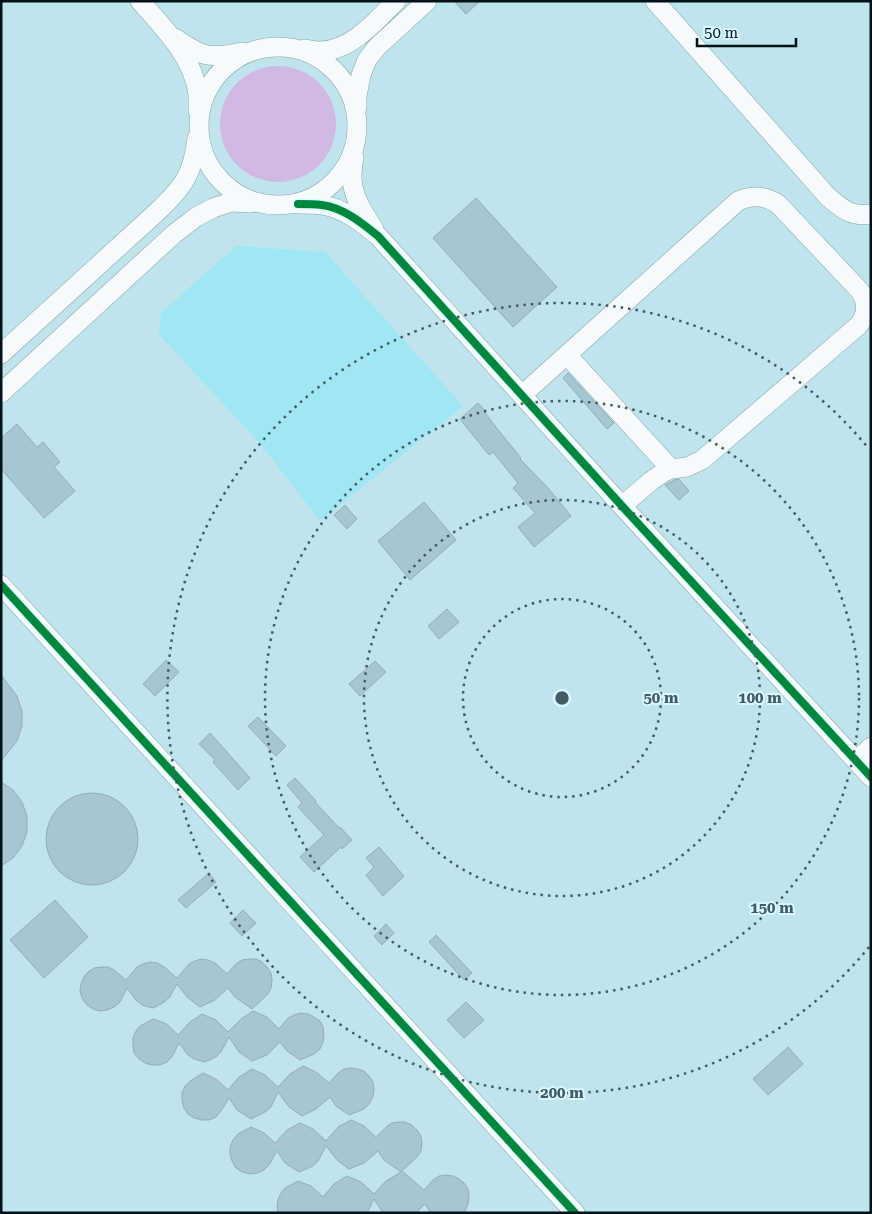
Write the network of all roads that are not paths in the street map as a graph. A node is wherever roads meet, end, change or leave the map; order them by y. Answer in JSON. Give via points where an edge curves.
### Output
{"nodes":[{"id":1,"x":140,"y":1,"type":"edge"},
{"id":2,"x":396,"y":1,"type":"edge"},
{"id":3,"x":427,"y":1,"type":"edge"},
{"id":4,"x":655,"y":1,"type":"edge"},
{"id":5,"x":172,"y":36,"type":"junction"},
{"id":6,"x":296,"y":48,"type":"junction"},
{"id":7,"x":252,"y":50,"type":"junction"},
{"id":8,"x":357,"y":118,"type":"junction"},
{"id":9,"x":198,"y":125,"type":"junction"},
{"id":10,"x":354,"y":149,"type":"junction"},
{"id":11,"x":260,"y":204,"type":"junction"},
{"id":12,"x":298,"y":204,"type":"junction"},
{"id":13,"x":871,"y":214,"type":"edge"},
{"id":14,"x":378,"y":236,"type":"junction"},
{"id":15,"x":1,"y":354,"type":"edge"},
{"id":16,"x":567,"y":355,"type":"junction"},
{"id":17,"x":1,"y":393,"type":"edge"},
{"id":18,"x":522,"y":395,"type":"junction"},
{"id":19,"x":671,"y":469,"type":"junction"},
{"id":20,"x":622,"y":506,"type":"junction"},
{"id":21,"x":1,"y":585,"type":"edge"},
{"id":22,"x":871,"y":747,"type":"edge"},
{"id":23,"x":856,"y":761,"type":"junction"},
{"id":24,"x":871,"y":776,"type":"edge"},
{"id":25,"x":575,"y":1213,"type":"edge"}],
"edges":[{"from":1,"to":5,"type":"street"},
{"from":2,"to":6,"type":"street","via":[[366,30],[341,47],[321,52]]},
{"from":3,"to":8,"type":"street","via":[[367,60],[357,96]]},
{"from":4,"to":13,"type":"street","via":[[828,197],[846,211]]},
{"from":5,"to":7,"type":"street","via":[[193,51],[210,56]]},
{"from":5,"to":9,"type":"street","via":[[198,94]]},
{"from":6,"to":7,"type":"street","via":[[282,46]]},
{"from":6,"to":8,"type":"street","via":[[319,57],[338,73],[351,94]]},
{"from":7,"to":9,"type":"street","via":[[231,61],[214,78],[203,98]]},
{"from":8,"to":10,"type":"street"},
{"from":9,"to":11,"type":"street","via":[[203,155],[216,177],[236,194]]},
{"from":9,"to":15,"type":"street","via":[[190,173],[177,193]]},
{"from":10,"to":12,"type":"street","via":[[346,168],[333,184]]},
{"from":10,"to":14,"type":"street","via":[[352,179],[355,194]]},
{"from":11,"to":12,"type":"street"},
{"from":11,"to":17,"type":"street","via":[[231,202],[196,217]]},
{"from":12,"to":14,"type":"street","via":[[324,205],[341,210]]},
{"from":14,"to":18,"type":"street"},
{"from":16,"to":18,"type":"street"},
{"from":16,"to":19,"type":"street"},
{"from":16,"to":19,"type":"street","via":[[738,201],[752,196],[778,204],[860,291],[866,308],[859,325],[702,460],[687,467]]},
{"from":18,"to":20,"type":"street"},
{"from":19,"to":20,"type":"street"},
{"from":20,"to":23,"type":"street"},
{"from":21,"to":25,"type":"street"},
{"from":22,"to":23,"type":"street"},
{"from":23,"to":24,"type":"street"}]}
